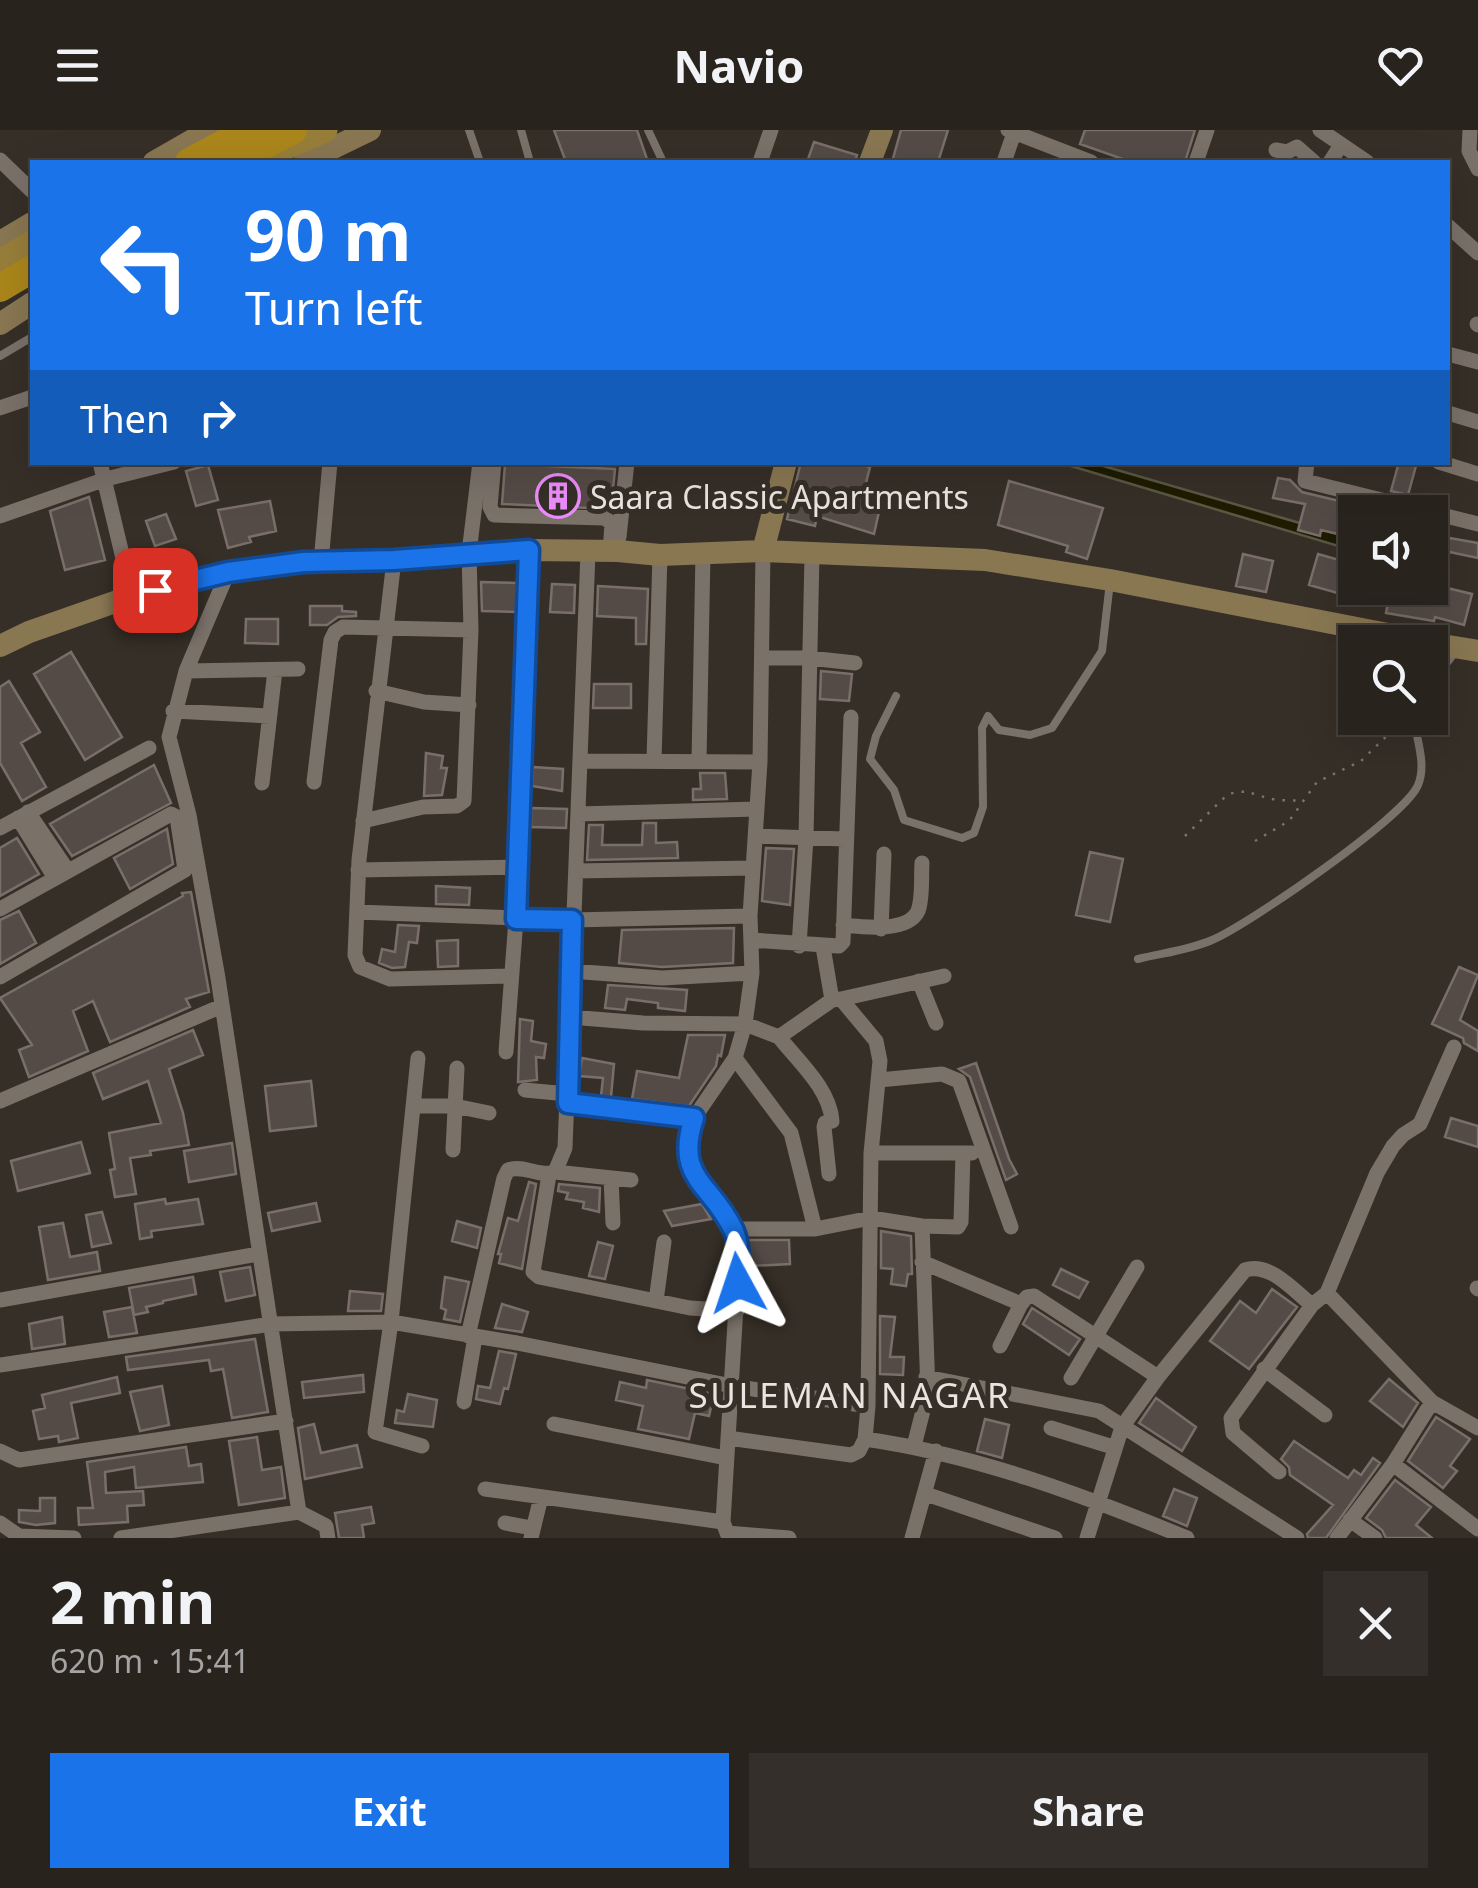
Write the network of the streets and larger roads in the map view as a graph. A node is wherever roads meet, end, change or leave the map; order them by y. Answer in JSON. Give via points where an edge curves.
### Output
{"nodes":[{"id":1,"x":210,"y":130,"type":"edge"},
{"id":2,"x":237,"y":130,"type":"edge"},
{"id":3,"x":249,"y":130,"type":"edge"},
{"id":4,"x":293,"y":130,"type":"edge"},
{"id":5,"x":370,"y":130,"type":"edge"},
{"id":6,"x":771,"y":130,"type":"edge"},
{"id":7,"x":882,"y":130,"type":"edge"},
{"id":8,"x":1207,"y":130,"type":"edge"},
{"id":9,"x":1320,"y":130,"type":"edge"},
{"id":10,"x":1470,"y":130,"type":"edge"},
{"id":11,"x":1011,"y":132,"type":"edge"},
{"id":12,"x":336,"y":144,"type":"edge"},
{"id":13,"x":1341,"y":145,"type":"junction"},
{"id":14,"x":1276,"y":150,"type":"dead end"},
{"id":15,"x":0,"y":160,"type":"edge"},
{"id":16,"x":158,"y":160,"type":"edge"},
{"id":17,"x":183,"y":160,"type":"edge"},
{"id":18,"x":193,"y":160,"type":"edge"},
{"id":19,"x":236,"y":160,"type":"edge"},
{"id":20,"x":261,"y":160,"type":"edge"},
{"id":21,"x":308,"y":160,"type":"edge"},
{"id":22,"x":761,"y":160,"type":"edge"},
{"id":23,"x":871,"y":160,"type":"edge"},
{"id":24,"x":1004,"y":160,"type":"edge"},
{"id":25,"x":1086,"y":160,"type":"edge"},
{"id":26,"x":1197,"y":160,"type":"edge"},
{"id":27,"x":1312,"y":160,"type":"edge"},
{"id":28,"x":1331,"y":160,"type":"edge"},
{"id":29,"x":1363,"y":160,"type":"edge"},
{"id":30,"x":1478,"y":168,"type":"edge"},
{"id":31,"x":30,"y":188,"type":"edge"},
{"id":32,"x":30,"y":224,"type":"edge"},
{"id":33,"x":1450,"y":228,"type":"edge"},
{"id":34,"x":0,"y":242,"type":"edge"},
{"id":35,"x":30,"y":246,"type":"edge"},
{"id":36,"x":1478,"y":253,"type":"edge"},
{"id":37,"x":0,"y":264,"type":"edge"},
{"id":38,"x":30,"y":273,"type":"edge"},
{"id":39,"x":2,"y":304,"type":"edge"},
{"id":40,"x":30,"y":304,"type":"edge"},
{"id":41,"x":1450,"y":355,"type":"edge"},
{"id":42,"x":1478,"y":362,"type":"edge"},
{"id":43,"x":30,"y":398,"type":"edge"},
{"id":44,"x":0,"y":408,"type":"edge"},
{"id":45,"x":1450,"y":413,"type":"edge"},
{"id":46,"x":1478,"y":422,"type":"edge"},
{"id":47,"x":101,"y":465,"type":"edge"},
{"id":48,"x":162,"y":465,"type":"edge"},
{"id":49,"x":330,"y":465,"type":"edge"},
{"id":50,"x":480,"y":465,"type":"edge"},
{"id":51,"x":494,"y":465,"type":"edge"},
{"id":52,"x":626,"y":465,"type":"edge"},
{"id":53,"x":785,"y":465,"type":"edge"},
{"id":54,"x":1308,"y":465,"type":"edge"},
{"id":55,"x":1449,"y":465,"type":"edge"},
{"id":56,"x":1478,"y":474,"type":"edge"},
{"id":57,"x":106,"y":479,"type":"junction"},
{"id":58,"x":0,"y":516,"type":"edge"},
{"id":59,"x":1478,"y":524,"type":"edge"},
{"id":60,"x":529,"y":550,"type":"junction"},
{"id":61,"x":605,"y":552,"type":"junction"},
{"id":62,"x":764,"y":552,"type":"junction"},
{"id":63,"x":469,"y":553,"type":"junction"},
{"id":64,"x":703,"y":553,"type":"junction"},
{"id":65,"x":812,"y":554,"type":"junction"},
{"id":66,"x":660,"y":556,"type":"junction"},
{"id":67,"x":394,"y":560,"type":"junction"},
{"id":68,"x":321,"y":562,"type":"junction"},
{"id":69,"x":228,"y":572,"type":"junction"},
{"id":70,"x":132,"y":596,"type":"junction"},
{"id":71,"x":1338,"y":625,"type":"edge"},
{"id":72,"x":385,"y":628,"type":"junction"},
{"id":73,"x":471,"y":630,"type":"junction"},
{"id":74,"x":0,"y":646,"type":"edge"},
{"id":75,"x":762,"y":658,"type":"junction"},
{"id":76,"x":810,"y":658,"type":"junction"},
{"id":77,"x":855,"y":664,"type":"dead end"},
{"id":78,"x":298,"y":669,"type":"dead end"},
{"id":79,"x":275,"y":670,"type":"junction"},
{"id":80,"x":186,"y":671,"type":"junction"},
{"id":81,"x":376,"y":691,"type":"junction"},
{"id":82,"x":469,"y":705,"type":"junction"},
{"id":83,"x":173,"y":711,"type":"junction"},
{"id":84,"x":269,"y":716,"type":"junction"},
{"id":85,"x":851,"y":718,"type":"dead end"},
{"id":86,"x":149,"y":748,"type":"dead end"},
{"id":87,"x":654,"y":760,"type":"junction"},
{"id":88,"x":700,"y":760,"type":"junction"},
{"id":89,"x":580,"y":762,"type":"junction"},
{"id":90,"x":760,"y":762,"type":"junction"},
{"id":91,"x":262,"y":782,"type":"dead end"},
{"id":92,"x":314,"y":782,"type":"dead end"},
{"id":93,"x":756,"y":808,"type":"junction"},
{"id":94,"x":579,"y":814,"type":"junction"},
{"id":95,"x":11,"y":819,"type":"edge"},
{"id":96,"x":363,"y":821,"type":"junction"},
{"id":97,"x":755,"y":836,"type":"junction"},
{"id":98,"x":806,"y":838,"type":"junction"},
{"id":99,"x":845,"y":840,"type":"junction"},
{"id":100,"x":884,"y":854,"type":"dead end"},
{"id":101,"x":922,"y":863,"type":"dead end"},
{"id":102,"x":518,"y":867,"type":"junction"},
{"id":103,"x":752,"y":868,"type":"junction"},
{"id":104,"x":358,"y":870,"type":"junction"},
{"id":105,"x":576,"y":870,"type":"junction"},
{"id":106,"x":62,"y":875,"type":"junction"},
{"id":107,"x":0,"y":909,"type":"edge"},
{"id":108,"x":357,"y":912,"type":"junction"},
{"id":109,"x":750,"y":916,"type":"junction"},
{"id":110,"x":516,"y":919,"type":"junction"},
{"id":111,"x":572,"y":920,"type":"junction"},
{"id":112,"x":843,"y":925,"type":"junction"},
{"id":113,"x":881,"y":930,"type":"junction"},
{"id":114,"x":752,"y":940,"type":"junction"},
{"id":115,"x":799,"y":946,"type":"junction"},
{"id":116,"x":823,"y":947,"type":"junction"},
{"id":117,"x":571,"y":971,"type":"junction"},
{"id":118,"x":752,"y":973,"type":"junction"},
{"id":119,"x":511,"y":976,"type":"junction"},
{"id":120,"x":944,"y":976,"type":"dead end"},
{"id":121,"x":0,"y":977,"type":"edge"},
{"id":122,"x":919,"y":982,"type":"junction"},
{"id":123,"x":836,"y":999,"type":"junction"},
{"id":124,"x":222,"y":1006,"type":"junction"},
{"id":125,"x":570,"y":1017,"type":"junction"},
{"id":126,"x":936,"y":1023,"type":"dead end"},
{"id":127,"x":746,"y":1024,"type":"junction"},
{"id":128,"x":779,"y":1037,"type":"junction"},
{"id":129,"x":1454,"y":1047,"type":"dead end"},
{"id":130,"x":506,"y":1052,"type":"dead end"},
{"id":131,"x":418,"y":1058,"type":"dead end"},
{"id":132,"x":734,"y":1058,"type":"junction"},
{"id":133,"x":456,"y":1068,"type":"dead end"},
{"id":134,"x":880,"y":1080,"type":"junction"},
{"id":135,"x":525,"y":1090,"type":"dead end"},
{"id":136,"x":568,"y":1098,"type":"junction"},
{"id":137,"x":0,"y":1101,"type":"edge"},
{"id":138,"x":415,"y":1106,"type":"junction"},
{"id":139,"x":455,"y":1106,"type":"junction"},
{"id":140,"x":489,"y":1113,"type":"dead end"},
{"id":141,"x":694,"y":1118,"type":"junction"},
{"id":142,"x":453,"y":1150,"type":"dead end"},
{"id":143,"x":985,"y":1152,"type":"junction"},
{"id":144,"x":871,"y":1153,"type":"junction"},
{"id":145,"x":963,"y":1153,"type":"junction"},
{"id":146,"x":552,"y":1173,"type":"junction"},
{"id":147,"x":829,"y":1174,"type":"dead end"},
{"id":148,"x":611,"y":1178,"type":"junction"},
{"id":149,"x":631,"y":1180,"type":"dead end"},
{"id":150,"x":872,"y":1218,"type":"junction"},
{"id":151,"x":612,"y":1223,"type":"dead end"},
{"id":152,"x":922,"y":1226,"type":"junction"},
{"id":153,"x":1011,"y":1227,"type":"dead end"},
{"id":154,"x":733,"y":1229,"type":"junction"},
{"id":155,"x":815,"y":1229,"type":"junction"},
{"id":156,"x":664,"y":1242,"type":"dead end"},
{"id":157,"x":258,"y":1254,"type":"junction"},
{"id":158,"x":922,"y":1262,"type":"junction"},
{"id":159,"x":1137,"y":1268,"type":"dead end"},
{"id":160,"x":1327,"y":1292,"type":"junction"},
{"id":161,"x":0,"y":1300,"type":"edge"},
{"id":162,"x":656,"y":1302,"type":"junction"},
{"id":163,"x":1021,"y":1304,"type":"junction"},
{"id":164,"x":1312,"y":1305,"type":"junction"},
{"id":165,"x":737,"y":1311,"type":"junction"},
{"id":166,"x":391,"y":1322,"type":"junction"},
{"id":167,"x":272,"y":1324,"type":"junction"},
{"id":168,"x":472,"y":1336,"type":"junction"},
{"id":169,"x":1096,"y":1336,"type":"junction"},
{"id":170,"x":1000,"y":1346,"type":"dead end"},
{"id":171,"x":0,"y":1365,"type":"edge"},
{"id":172,"x":1264,"y":1370,"type":"junction"},
{"id":173,"x":926,"y":1377,"type":"junction"},
{"id":174,"x":1158,"y":1377,"type":"junction"},
{"id":175,"x":1071,"y":1378,"type":"dead end"},
{"id":176,"x":732,"y":1386,"type":"junction"},
{"id":177,"x":464,"y":1402,"type":"dead end"},
{"id":178,"x":1432,"y":1402,"type":"junction"},
{"id":179,"x":868,"y":1406,"type":"junction"},
{"id":180,"x":1325,"y":1415,"type":"dead end"},
{"id":181,"x":286,"y":1422,"type":"junction"},
{"id":182,"x":554,"y":1424,"type":"dead end"},
{"id":183,"x":1122,"y":1427,"type":"junction"},
{"id":184,"x":1051,"y":1428,"type":"dead end"},
{"id":185,"x":1478,"y":1428,"type":"edge"},
{"id":186,"x":728,"y":1438,"type":"junction"},
{"id":187,"x":865,"y":1439,"type":"junction"},
{"id":188,"x":422,"y":1446,"type":"dead end"},
{"id":189,"x":914,"y":1446,"type":"junction"},
{"id":190,"x":1113,"y":1446,"type":"junction"},
{"id":191,"x":936,"y":1450,"type":"junction"},
{"id":192,"x":0,"y":1452,"type":"edge"},
{"id":193,"x":726,"y":1458,"type":"junction"},
{"id":194,"x":1393,"y":1464,"type":"junction"},
{"id":195,"x":1279,"y":1472,"type":"dead end"},
{"id":196,"x":485,"y":1488,"type":"dead end"},
{"id":197,"x":926,"y":1494,"type":"junction"},
{"id":198,"x":541,"y":1497,"type":"junction"},
{"id":199,"x":1097,"y":1501,"type":"junction"},
{"id":200,"x":300,"y":1512,"type":"junction"},
{"id":201,"x":1350,"y":1520,"type":"junction"},
{"id":202,"x":0,"y":1523,"type":"edge"},
{"id":203,"x":505,"y":1523,"type":"dead end"},
{"id":204,"x":1478,"y":1529,"type":"edge"},
{"id":205,"x":726,"y":1531,"type":"edge"},
{"id":206,"x":531,"y":1533,"type":"edge"},
{"id":207,"x":176,"y":1535,"type":"edge"},
{"id":208,"x":74,"y":1538,"type":"edge"},
{"id":209,"x":121,"y":1538,"type":"edge"},
{"id":210,"x":328,"y":1538,"type":"edge"},
{"id":211,"x":789,"y":1538,"type":"edge"},
{"id":212,"x":912,"y":1538,"type":"edge"},
{"id":213,"x":1055,"y":1538,"type":"edge"},
{"id":214,"x":1087,"y":1538,"type":"edge"},
{"id":215,"x":1188,"y":1538,"type":"edge"},
{"id":216,"x":1297,"y":1538,"type":"edge"},
{"id":217,"x":1336,"y":1538,"type":"edge"},
{"id":218,"x":1375,"y":1538,"type":"edge"}],
"edges":[{"from":1,"to":16,"type":"main road"},
{"from":2,"to":17,"type":"main road"},
{"from":3,"to":18,"type":"highway"},
{"from":4,"to":19,"type":"highway"},
{"from":5,"to":12,"type":"main road"},
{"from":6,"to":22,"type":"street"},
{"from":7,"to":23,"type":"main road"},
{"from":8,"to":26,"type":"street"},
{"from":9,"to":13,"type":"street"},
{"from":10,"to":30,"type":"street","via":[[1469,151]]},
{"from":11,"to":24,"type":"street"},
{"from":11,"to":25,"type":"street"},
{"from":12,"to":20,"type":"main road"},
{"from":12,"to":21,"type":"main road"},
{"from":13,"to":28,"type":"street"},
{"from":13,"to":29,"type":"street"},
{"from":14,"to":27,"type":"street","via":[[1297,147]]},
{"from":15,"to":31,"type":"street"},
{"from":32,"to":34,"type":"main road"},
{"from":33,"to":36,"type":"street"},
{"from":35,"to":37,"type":"highway"},
{"from":38,"to":39,"type":"highway"},
{"from":39,"to":40,"type":"main road"},
{"from":41,"to":42,"type":"street"},
{"from":43,"to":44,"type":"street"},
{"from":45,"to":46,"type":"street"},
{"from":47,"to":57,"type":"street"},
{"from":48,"to":57,"type":"street"},
{"from":49,"to":68,"type":"street"},
{"from":50,"to":63,"type":"street"},
{"from":51,"to":61,"type":"street","via":[[494,515],[605,518],[612,524]]},
{"from":52,"to":61,"type":"street"},
{"from":53,"to":62,"type":"main road"},
{"from":54,"to":59,"type":"street","via":[[1305,481]]},
{"from":55,"to":56,"type":"street"},
{"from":57,"to":58,"type":"street"},
{"from":57,"to":70,"type":"street"},
{"from":60,"to":61,"type":"main road"},
{"from":60,"to":63,"type":"main road"},
{"from":60,"to":102,"type":"street"},
{"from":61,"to":66,"type":"main road"},
{"from":61,"to":89,"type":"street"},
{"from":62,"to":64,"type":"main road"},
{"from":62,"to":65,"type":"main road"},
{"from":62,"to":75,"type":"street"},
{"from":63,"to":67,"type":"main road"},
{"from":63,"to":73,"type":"street"},
{"from":64,"to":66,"type":"main road"},
{"from":64,"to":88,"type":"street"},
{"from":65,"to":71,"type":"main road","via":[[985,560]]},
{"from":65,"to":76,"type":"street"},
{"from":66,"to":87,"type":"street"},
{"from":67,"to":68,"type":"main road"},
{"from":67,"to":72,"type":"street"},
{"from":68,"to":69,"type":"main road"},
{"from":69,"to":70,"type":"main road"},
{"from":69,"to":80,"type":"street"},
{"from":70,"to":74,"type":"main road"},
{"from":72,"to":73,"type":"street"},
{"from":72,"to":81,"type":"street"},
{"from":72,"to":92,"type":"street","via":[[334,632]]},
{"from":73,"to":82,"type":"street"},
{"from":75,"to":76,"type":"street"},
{"from":75,"to":90,"type":"street"},
{"from":76,"to":77,"type":"street"},
{"from":76,"to":98,"type":"street"},
{"from":78,"to":79,"type":"street"},
{"from":79,"to":80,"type":"street"},
{"from":79,"to":84,"type":"street"},
{"from":80,"to":83,"type":"street"},
{"from":81,"to":82,"type":"street"},
{"from":81,"to":96,"type":"street"},
{"from":82,"to":96,"type":"street","via":[[464,800]]},
{"from":83,"to":84,"type":"street"},
{"from":83,"to":124,"type":"street","via":[[169,737]]},
{"from":84,"to":91,"type":"street"},
{"from":85,"to":99,"type":"street"},
{"from":86,"to":95,"type":"street"},
{"from":87,"to":88,"type":"street"},
{"from":87,"to":89,"type":"street"},
{"from":88,"to":90,"type":"street"},
{"from":89,"to":94,"type":"street"},
{"from":90,"to":93,"type":"street"},
{"from":93,"to":94,"type":"street"},
{"from":93,"to":97,"type":"street"},
{"from":94,"to":105,"type":"street"},
{"from":95,"to":106,"type":"street"},
{"from":96,"to":104,"type":"street"},
{"from":97,"to":98,"type":"street"},
{"from":97,"to":103,"type":"street"},
{"from":98,"to":99,"type":"street"},
{"from":98,"to":115,"type":"street"},
{"from":99,"to":112,"type":"street"},
{"from":100,"to":113,"type":"street"},
{"from":101,"to":113,"type":"street","via":[[917,914]]},
{"from":102,"to":104,"type":"street"},
{"from":102,"to":110,"type":"street"},
{"from":103,"to":105,"type":"street"},
{"from":103,"to":109,"type":"street"},
{"from":104,"to":108,"type":"street"},
{"from":105,"to":111,"type":"street"},
{"from":106,"to":107,"type":"street"},
{"from":106,"to":121,"type":"street","via":[[176,817],[185,870]]},
{"from":108,"to":110,"type":"street"},
{"from":108,"to":119,"type":"street","via":[[355,954],[370,974]]},
{"from":109,"to":111,"type":"street"},
{"from":109,"to":114,"type":"street"},
{"from":110,"to":111,"type":"street"},
{"from":110,"to":119,"type":"street"},
{"from":111,"to":117,"type":"street"},
{"from":112,"to":113,"type":"street"},
{"from":112,"to":116,"type":"street","via":[[841,945]]},
{"from":114,"to":115,"type":"street"},
{"from":114,"to":118,"type":"street"},
{"from":115,"to":116,"type":"street"},
{"from":116,"to":123,"type":"street"},
{"from":117,"to":118,"type":"street","via":[[662,978]]},
{"from":117,"to":125,"type":"street"},
{"from":118,"to":127,"type":"street"},
{"from":119,"to":130,"type":"street"},
{"from":120,"to":122,"type":"street"},
{"from":122,"to":123,"type":"street"},
{"from":122,"to":126,"type":"street"},
{"from":123,"to":128,"type":"street"},
{"from":123,"to":134,"type":"street","via":[[876,1041]]},
{"from":124,"to":137,"type":"street"},
{"from":124,"to":157,"type":"street"},
{"from":125,"to":127,"type":"street"},
{"from":125,"to":136,"type":"street"},
{"from":127,"to":128,"type":"street"},
{"from":127,"to":132,"type":"street"},
{"from":128,"to":147,"type":"street","via":[[821,1089],[833,1116],[824,1128]]},
{"from":129,"to":160,"type":"street","via":[[1420,1124],[1403,1134],[1377,1173]]},
{"from":131,"to":138,"type":"street"},
{"from":132,"to":141,"type":"street"},
{"from":132,"to":155,"type":"street","via":[[791,1133]]},
{"from":133,"to":139,"type":"street"},
{"from":134,"to":143,"type":"street","via":[[952,1076]]},
{"from":134,"to":144,"type":"street"},
{"from":135,"to":136,"type":"street"},
{"from":136,"to":141,"type":"street"},
{"from":136,"to":146,"type":"street","via":[[565,1148]]},
{"from":138,"to":139,"type":"street"},
{"from":138,"to":166,"type":"street"},
{"from":139,"to":140,"type":"street"},
{"from":139,"to":142,"type":"street"},
{"from":141,"to":154,"type":"street","via":[[685,1144],[691,1168]]},
{"from":143,"to":145,"type":"street"},
{"from":143,"to":153,"type":"street"},
{"from":144,"to":145,"type":"street"},
{"from":144,"to":150,"type":"street"},
{"from":145,"to":152,"type":"street","via":[[962,1222]]},
{"from":146,"to":148,"type":"street"},
{"from":146,"to":162,"type":"street","via":[[532,1272]]},
{"from":146,"to":168,"type":"street","via":[[516,1167],[504,1178]]},
{"from":148,"to":149,"type":"street"},
{"from":148,"to":151,"type":"street"},
{"from":150,"to":152,"type":"street"},
{"from":150,"to":155,"type":"street"},
{"from":150,"to":179,"type":"street"},
{"from":152,"to":158,"type":"street"},
{"from":154,"to":155,"type":"street"},
{"from":154,"to":165,"type":"street","via":[[740,1256]]},
{"from":156,"to":162,"type":"street"},
{"from":157,"to":161,"type":"street"},
{"from":157,"to":167,"type":"street"},
{"from":158,"to":163,"type":"street"},
{"from":158,"to":173,"type":"street"},
{"from":159,"to":169,"type":"street"},
{"from":160,"to":164,"type":"street"},
{"from":160,"to":178,"type":"street"},
{"from":162,"to":165,"type":"street"},
{"from":163,"to":169,"type":"street","via":[[1034,1296]]},
{"from":163,"to":170,"type":"street"},
{"from":164,"to":172,"type":"street"},
{"from":164,"to":174,"type":"street","via":[[1266,1269],[1245,1270]]},
{"from":165,"to":176,"type":"street"},
{"from":166,"to":167,"type":"street"},
{"from":166,"to":168,"type":"street"},
{"from":166,"to":188,"type":"street","via":[[375,1432]]},
{"from":167,"to":171,"type":"street"},
{"from":167,"to":181,"type":"street"},
{"from":168,"to":176,"type":"street"},
{"from":168,"to":177,"type":"street"},
{"from":169,"to":174,"type":"street"},
{"from":169,"to":175,"type":"street"},
{"from":172,"to":180,"type":"street"},
{"from":172,"to":195,"type":"street","via":[[1230,1426]]},
{"from":173,"to":183,"type":"street","via":[[1099,1411]]},
{"from":173,"to":189,"type":"street"},
{"from":174,"to":183,"type":"street"},
{"from":176,"to":179,"type":"street"},
{"from":176,"to":186,"type":"street"},
{"from":178,"to":185,"type":"street"},
{"from":178,"to":194,"type":"street"},
{"from":179,"to":187,"type":"street"},
{"from":181,"to":192,"type":"street","via":[[19,1460]]},
{"from":181,"to":200,"type":"street"},
{"from":182,"to":193,"type":"street"},
{"from":183,"to":190,"type":"street"},
{"from":183,"to":216,"type":"street"},
{"from":184,"to":190,"type":"street"},
{"from":186,"to":187,"type":"street","via":[[851,1454]]},
{"from":186,"to":193,"type":"street"},
{"from":187,"to":189,"type":"street"},
{"from":189,"to":191,"type":"street"},
{"from":190,"to":199,"type":"street"},
{"from":191,"to":197,"type":"street"},
{"from":191,"to":199,"type":"street"},
{"from":193,"to":205,"type":"street"},
{"from":194,"to":201,"type":"street"},
{"from":194,"to":204,"type":"street"},
{"from":196,"to":198,"type":"street"},
{"from":197,"to":212,"type":"street"},
{"from":197,"to":213,"type":"street"},
{"from":198,"to":205,"type":"street"},
{"from":198,"to":206,"type":"street"},
{"from":199,"to":214,"type":"street"},
{"from":199,"to":215,"type":"street"},
{"from":200,"to":207,"type":"street"},
{"from":200,"to":210,"type":"street","via":[[326,1526]]},
{"from":201,"to":217,"type":"street"},
{"from":201,"to":218,"type":"street"},
{"from":202,"to":208,"type":"street","via":[[18,1536]]},
{"from":203,"to":206,"type":"street"},
{"from":205,"to":211,"type":"street"},
{"from":207,"to":209,"type":"street"}]}
